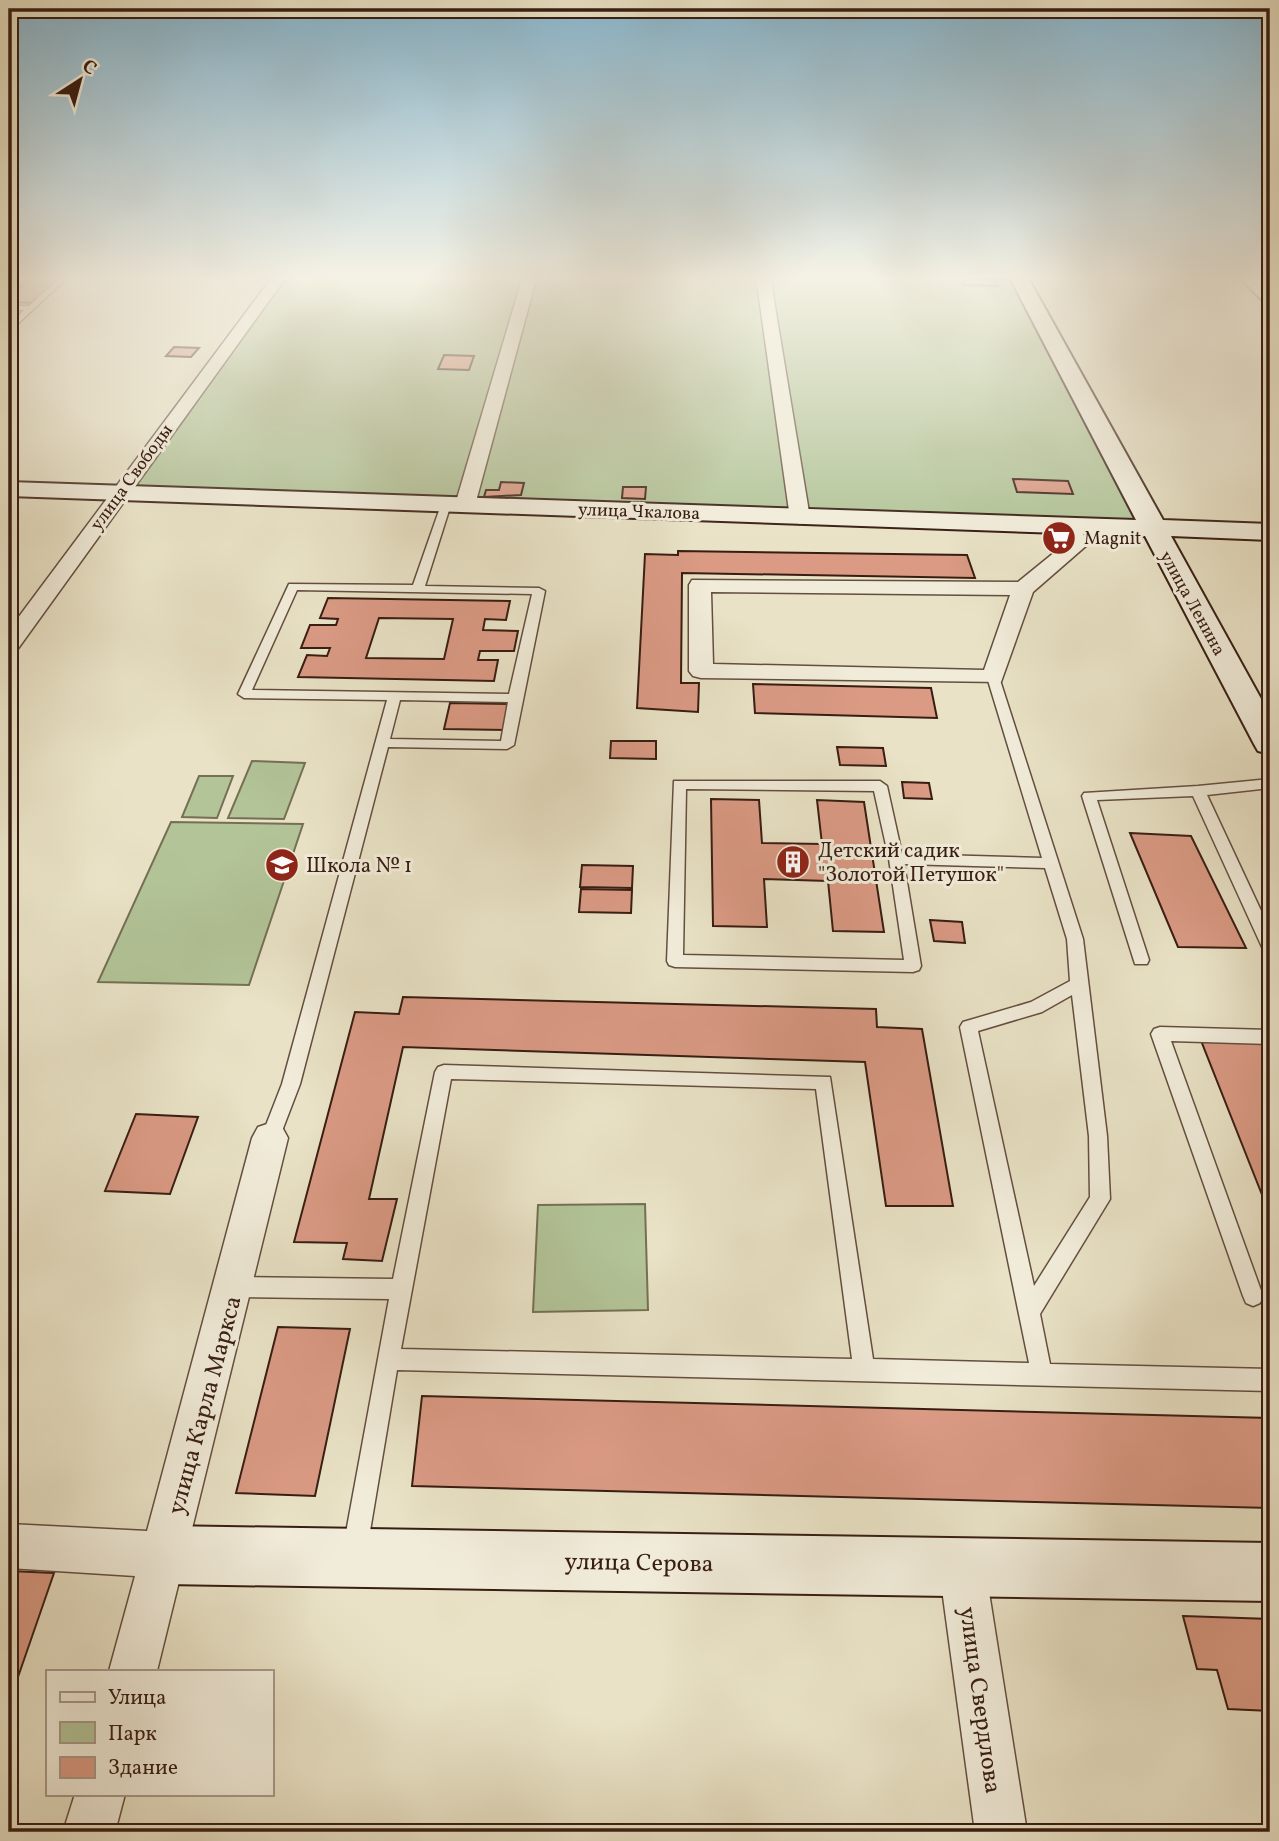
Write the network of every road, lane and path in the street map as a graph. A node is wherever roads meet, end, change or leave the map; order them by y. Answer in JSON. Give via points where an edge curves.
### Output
{"nodes":[{"id":1,"x":216,"y":362,"type":"edge"},
{"id":2,"x":502,"y":362,"type":"edge"},
{"id":3,"x":776,"y":362,"type":"edge"},
{"id":4,"x":1064,"y":362,"type":"edge"},
{"id":5,"x":9,"y":489,"type":"edge"},
{"id":6,"x":119,"y":493,"type":"junction"},
{"id":7,"x":455,"y":504,"type":"junction"},
{"id":8,"x":800,"y":517,"type":"junction"},
{"id":9,"x":1070,"y":524,"type":"junction"},
{"id":10,"x":1151,"y":526,"type":"junction"},
{"id":11,"x":1270,"y":532,"type":"edge"},
{"id":12,"x":418,"y":589,"type":"junction"},
{"id":13,"x":1023,"y":589,"type":"junction"},
{"id":14,"x":9,"y":645,"type":"edge"},
{"id":15,"x":993,"y":677,"type":"junction"},
{"id":16,"x":395,"y":696,"type":"junction"},
{"id":17,"x":515,"y":698,"type":"junction"},
{"id":18,"x":384,"y":743,"type":"junction"},
{"id":19,"x":1270,"y":744,"type":"edge"},
{"id":20,"x":1270,"y":783,"type":"edge"},
{"id":21,"x":1198,"y":791,"type":"junction"},
{"id":22,"x":896,"y":859,"type":"junction"},
{"id":23,"x":1051,"y":863,"type":"junction"},
{"id":24,"x":1270,"y":947,"type":"edge"},
{"id":25,"x":1141,"y":960,"type":"dead end"},
{"id":26,"x":1079,"y":984,"type":"junction"},
{"id":27,"x":1270,"y":1037,"type":"edge"},
{"id":28,"x":270,"y":1138,"type":"joint"},
{"id":29,"x":234,"y":1287,"type":"junction"},
{"id":30,"x":401,"y":1289,"type":"junction"},
{"id":31,"x":1253,"y":1296,"type":"dead end"},
{"id":32,"x":1029,"y":1312,"type":"junction"},
{"id":33,"x":389,"y":1359,"type":"junction"},
{"id":34,"x":864,"y":1370,"type":"junction"},
{"id":35,"x":1042,"y":1375,"type":"junction"},
{"id":36,"x":1270,"y":1380,"type":"edge"},
{"id":37,"x":9,"y":1546,"type":"edge"},
{"id":38,"x":165,"y":1555,"type":"junction"},
{"id":39,"x":354,"y":1558,"type":"junction"},
{"id":40,"x":962,"y":1567,"type":"junction"},
{"id":41,"x":1270,"y":1572,"type":"edge"},
{"id":42,"x":133,"y":1670,"type":"edge"},
{"id":43,"x":99,"y":1796,"type":"edge"},
{"id":44,"x":89,"y":1832,"type":"edge"},
{"id":45,"x":1001,"y":1832,"type":"edge"}],
"edges":[{"from":1,"to":6,"type":"street","name":"улица Свободы"},
{"from":2,"to":7,"type":"street"},
{"from":3,"to":8,"type":"street"},
{"from":4,"to":10,"type":"street","name":"улица Ленина"},
{"from":5,"to":6,"type":"street","name":"улица Чкалова"},
{"from":6,"to":7,"type":"street","name":"улица Чкалова"},
{"from":6,"to":14,"type":"street","name":"улица Свободы"},
{"from":7,"to":8,"type":"street","name":"улица Чкалова"},
{"from":7,"to":12,"type":"lane"},
{"from":8,"to":9,"type":"street","name":"улица Чкалова"},
{"from":9,"to":10,"type":"street","name":"улица Чкалова"},
{"from":9,"to":13,"type":"street","via":[[1077,545]]},
{"from":10,"to":11,"type":"street","name":"улица Чкалова"},
{"from":10,"to":19,"type":"street","name":"улица Ленина"},
{"from":12,"to":16,"type":"lane","via":[[293,586],[244,694]]},
{"from":12,"to":17,"type":"lane","via":[[539,592]]},
{"from":13,"to":15,"type":"street"},
{"from":13,"to":15,"type":"street","via":[[700,585],[701,671]]},
{"from":15,"to":23,"type":"lane"},
{"from":16,"to":17,"type":"lane"},
{"from":16,"to":18,"type":"lane"},
{"from":17,"to":18,"type":"lane","via":[[507,745]]},
{"from":18,"to":28,"type":"lane","via":[[291,1084]]},
{"from":20,"to":21,"type":"lane"},
{"from":21,"to":24,"type":"lane"},
{"from":21,"to":25,"type":"lane","via":[[1089,796]]},
{"from":22,"to":22,"type":"lane","via":[[880,786],[679,784],[675,961],[913,966]]},
{"from":22,"to":23,"type":"lane"},
{"from":23,"to":26,"type":"lane","via":[[1075,939]]},
{"from":26,"to":32,"type":"lane","via":[[1098,1136],[1100,1199]]},
{"from":26,"to":32,"type":"lane","via":[[1036,1007],[970,1027]]},
{"from":27,"to":31,"type":"lane","via":[[1160,1034]]},
{"from":28,"to":29,"type":"street","name":"улица Карла Маркса"},
{"from":29,"to":30,"type":"lane"},
{"from":29,"to":38,"type":"street","name":"улица Карла Маркса"},
{"from":30,"to":33,"type":"lane"},
{"from":30,"to":34,"type":"lane","via":[[444,1072],[824,1082]]},
{"from":32,"to":35,"type":"lane"},
{"from":33,"to":34,"type":"lane"},
{"from":33,"to":39,"type":"lane"},
{"from":34,"to":35,"type":"lane"},
{"from":35,"to":36,"type":"lane"},
{"from":37,"to":38,"type":"street","name":"улица Серова"},
{"from":38,"to":39,"type":"street","name":"улица Серова"},
{"from":38,"to":42,"type":"street","name":"улица Карла Маркса"},
{"from":39,"to":40,"type":"street","name":"улица Серова"},
{"from":40,"to":41,"type":"street","name":"улица Серова"},
{"from":40,"to":45,"type":"street","name":"улица Свердлова"},
{"from":43,"to":44,"type":"street"}]}
